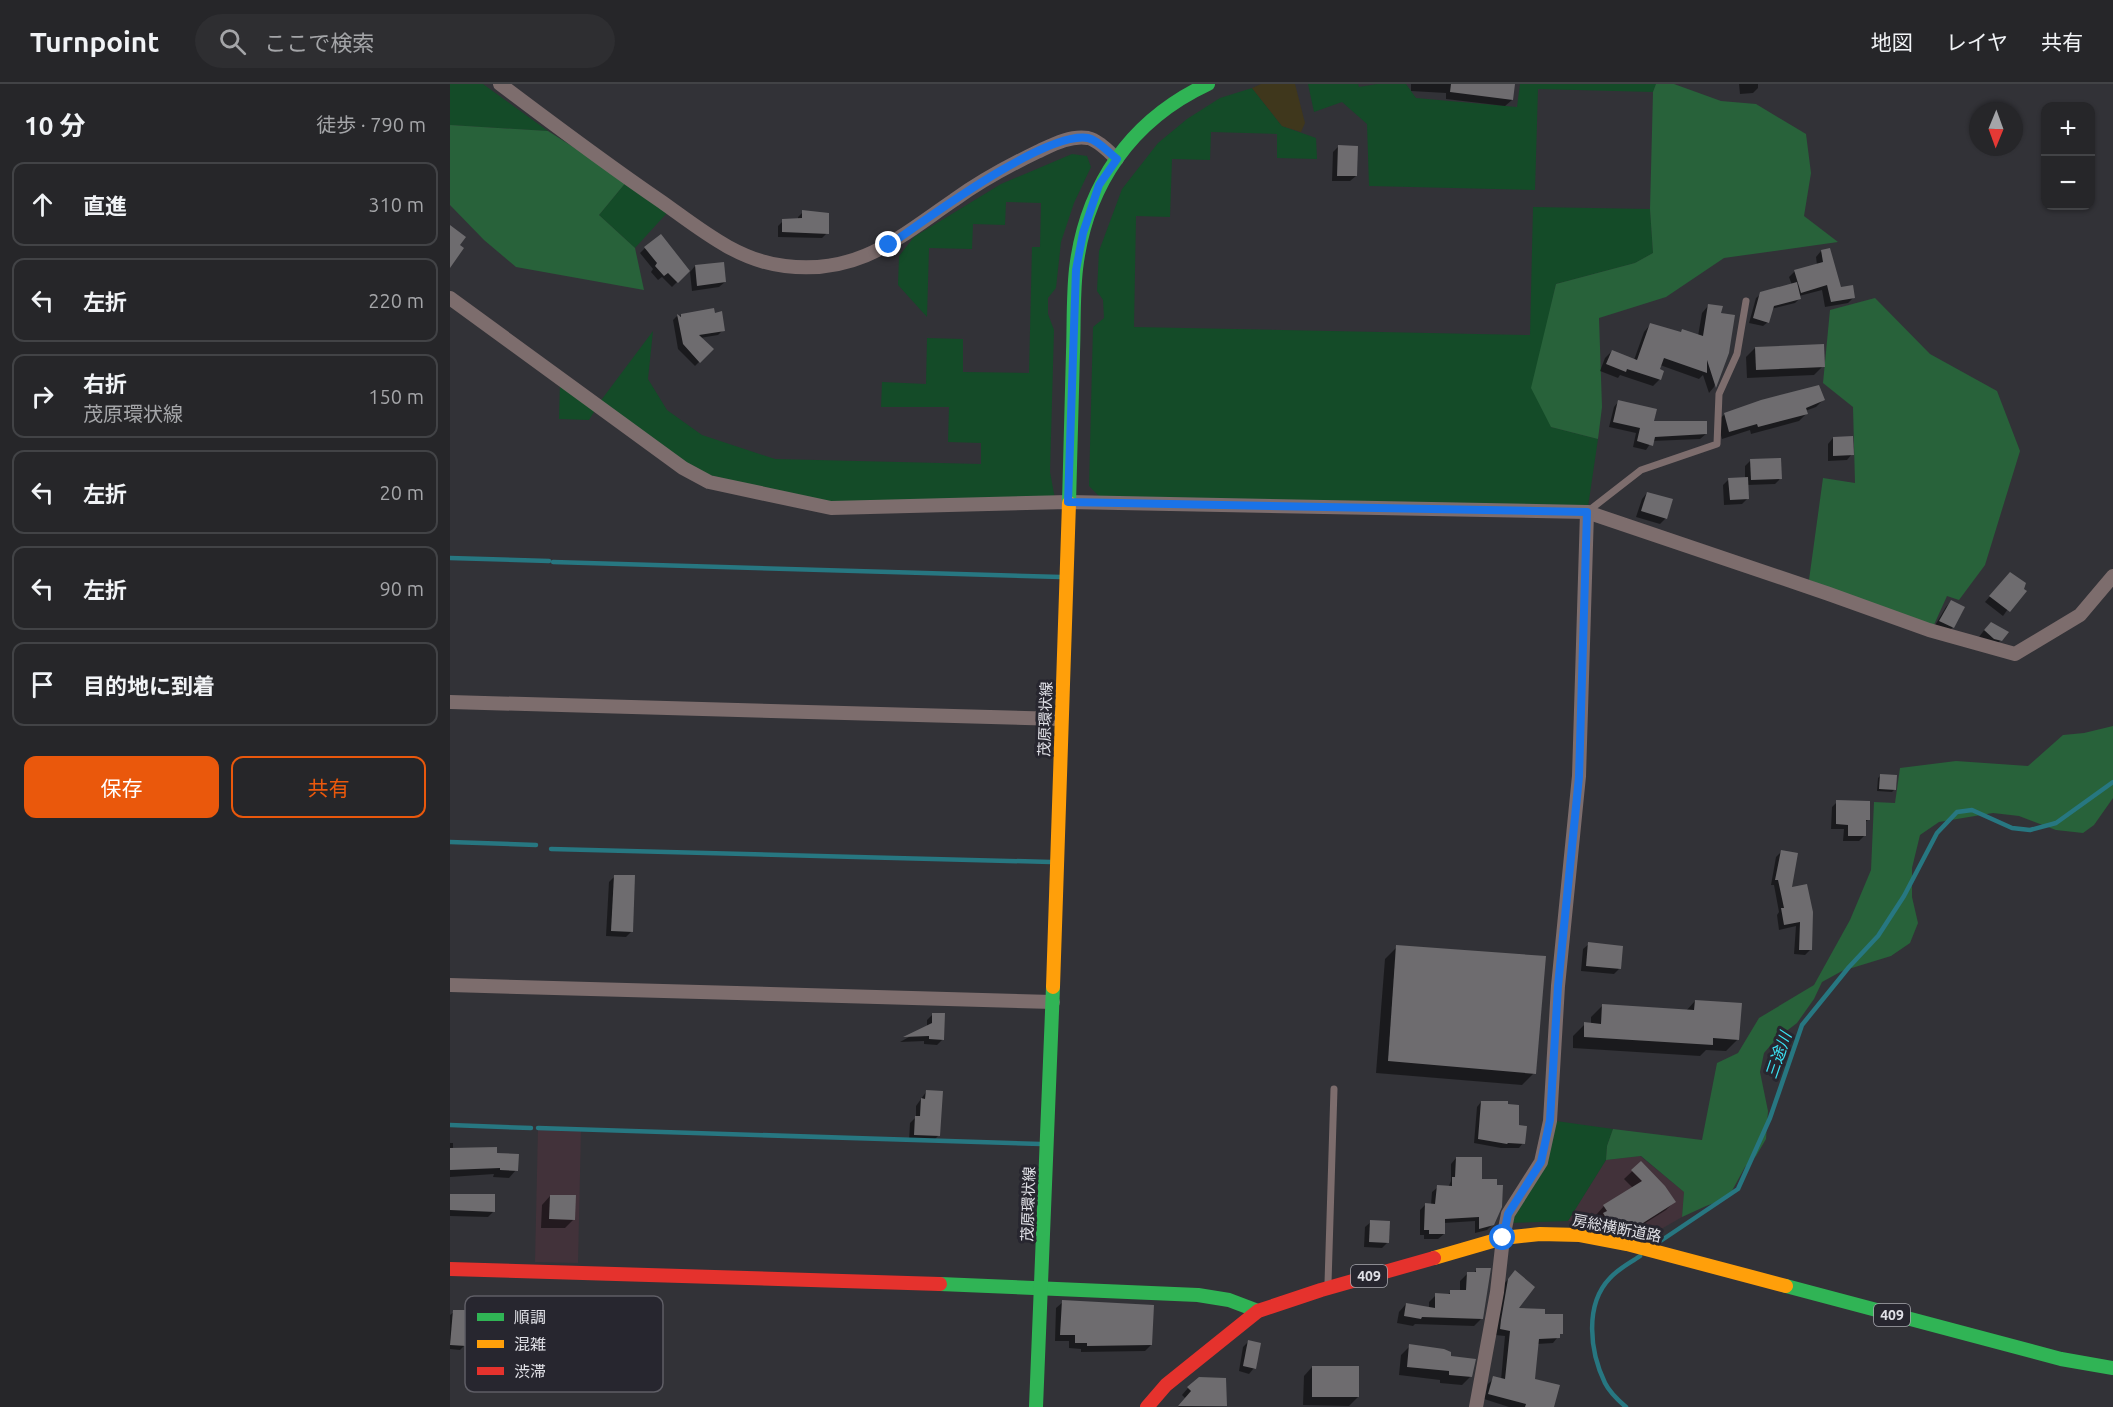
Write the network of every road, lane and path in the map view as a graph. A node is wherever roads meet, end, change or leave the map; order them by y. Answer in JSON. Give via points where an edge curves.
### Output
{"nodes":[{"id":1,"x":500,"y":84,"type":"edge"},
{"id":2,"x":1208,"y":84,"type":"edge"},
{"id":3,"x":1117,"y":159,"type":"junction"},
{"id":4,"x":450,"y":298,"type":"edge"},
{"id":5,"x":1746,"y":301,"type":"dead end"},
{"id":6,"x":1068,"y":502,"type":"junction"},
{"id":7,"x":1587,"y":512,"type":"junction"},
{"id":8,"x":2113,"y":576,"type":"edge"},
{"id":9,"x":450,"y":702,"type":"edge"},
{"id":10,"x":1061,"y":719,"type":"junction"},
{"id":11,"x":450,"y":985,"type":"edge"},
{"id":12,"x":1053,"y":1002,"type":"junction"},
{"id":13,"x":1334,"y":1089,"type":"dead end"},
{"id":14,"x":1503,"y":1238,"type":"junction"},
{"id":15,"x":450,"y":1269,"type":"edge"},
{"id":16,"x":1041,"y":1287,"type":"junction"},
{"id":17,"x":1328,"y":1288,"type":"junction"},
{"id":18,"x":1258,"y":1311,"type":"junction"},
{"id":19,"x":2113,"y":1368,"type":"edge"},
{"id":20,"x":1036,"y":1407,"type":"edge"},
{"id":21,"x":1147,"y":1407,"type":"edge"},
{"id":22,"x":1476,"y":1407,"type":"edge"}],
"edges":[{"from":1,"to":3,"type":"street","via":[[726,246],[783,266],[821,267],[869,256],[1018,161],[1072,138],[1090,138]]},
{"from":2,"to":3,"type":"main road","name":"茂原環状線","via":[[1167,107]]},
{"from":3,"to":6,"type":"main road","name":"茂原環状線","via":[[1099,185],[1076,270]]},
{"from":4,"to":6,"type":"street","via":[[683,468],[709,482],[831,508]]},
{"from":5,"to":7,"type":"lane","via":[[1737,354],[1719,394],[1718,444],[1641,470]]},
{"from":6,"to":7,"type":"street"},
{"from":6,"to":10,"type":"main road","name":"茂原環状線"},
{"from":7,"to":8,"type":"street","via":[[1929,630],[2015,654],[2080,615]]},
{"from":7,"to":14,"type":"street","via":[[1579,777],[1558,986],[1550,1120],[1541,1162],[1508,1214]]},
{"from":9,"to":10,"type":"street"},
{"from":10,"to":12,"type":"main road","name":"茂原環状線"},
{"from":11,"to":12,"type":"street"},
{"from":12,"to":16,"type":"main road","name":"茂原環状線"},
{"from":13,"to":17,"type":"lane"},
{"from":14,"to":17,"type":"main road","name":"房総横断道路","number":"409"},
{"from":14,"to":19,"type":"main road","name":"房総横断道路","number":"409","via":[[1580,1235],[1627,1244],[2050,1356]]},
{"from":14,"to":22,"type":"street"},
{"from":15,"to":16,"type":"main road"},
{"from":16,"to":18,"type":"main road","via":[[1198,1295],[1229,1300]]},
{"from":16,"to":20,"type":"main road","name":"茂原環状線"},
{"from":17,"to":18,"type":"main road","name":"房総横断道路","number":"409"},
{"from":18,"to":21,"type":"main road","name":"房総横断道路","number":"409","via":[[1166,1385]]}]}
